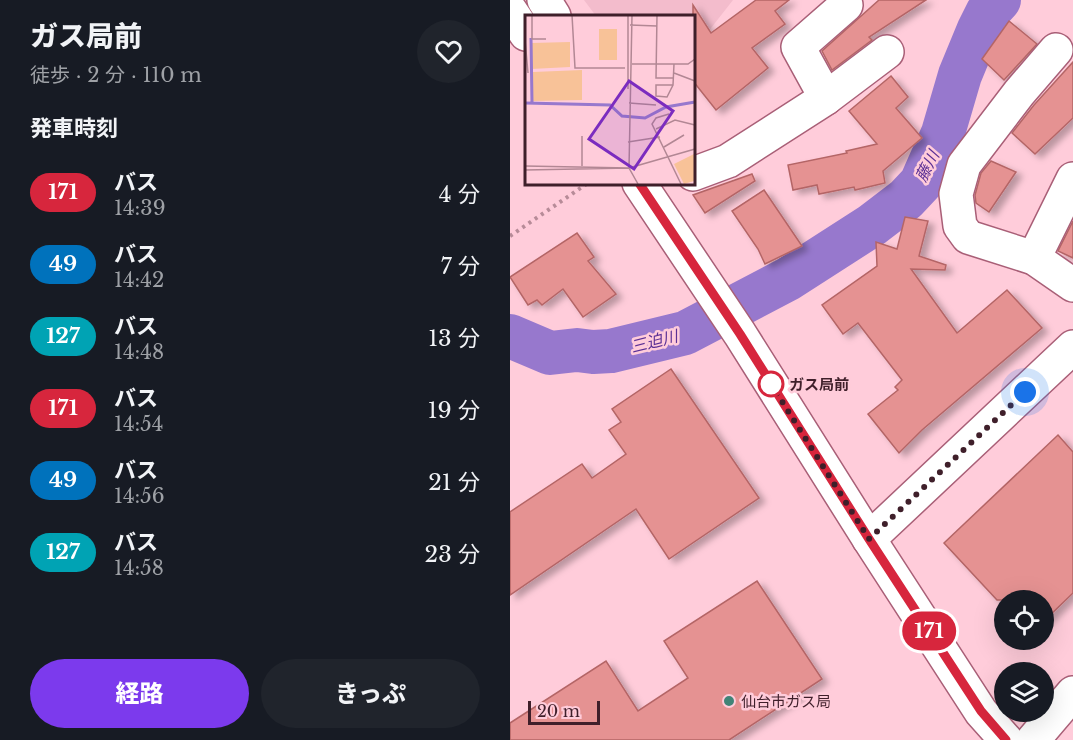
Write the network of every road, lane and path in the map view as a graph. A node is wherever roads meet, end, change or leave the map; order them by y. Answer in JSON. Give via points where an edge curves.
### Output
{"nodes":[{"id":1,"x":544,"y":0,"type":"edge"},
{"id":2,"x":846,"y":5,"type":"dead end"},
{"id":3,"x":553,"y":15,"type":"edge"},
{"id":4,"x":1056,"y":50,"type":"dead end"},
{"id":5,"x":886,"y":52,"type":"dead end"},
{"id":6,"x":826,"y":98,"type":"junction"},
{"id":7,"x":694,"y":174,"type":"edge"},
{"id":8,"x":1073,"y":179,"type":"edge"},
{"id":9,"x":587,"y":184,"type":"edge"},
{"id":10,"x":652,"y":186,"type":"edge"},
{"id":11,"x":510,"y":236,"type":"edge"},
{"id":12,"x":1034,"y":258,"type":"junction"},
{"id":13,"x":1073,"y":285,"type":"edge"},
{"id":14,"x":1073,"y":347,"type":"edge"},
{"id":15,"x":869,"y":539,"type":"junction"},
{"id":16,"x":1073,"y":693,"type":"edge"},
{"id":17,"x":1006,"y":740,"type":"edge"},
{"id":18,"x":1033,"y":740,"type":"edge"}],
"edges":[{"from":1,"to":3,"type":"street"},
{"from":2,"to":6,"type":"street","via":[[798,47]]},
{"from":4,"to":12,"type":"street","via":[[964,165],[956,194],[960,226],[968,237]]},
{"from":5,"to":6,"type":"street"},
{"from":6,"to":7,"type":"street","via":[[728,161]]},
{"from":8,"to":12,"type":"street"},
{"from":9,"to":11,"type":"path"},
{"from":10,"to":15,"type":"street","via":[[713,292]]},
{"from":12,"to":13,"type":"street"},
{"from":14,"to":15,"type":"street"},
{"from":15,"to":17,"type":"street","via":[[981,711]]},
{"from":16,"to":18,"type":"street"}]}
